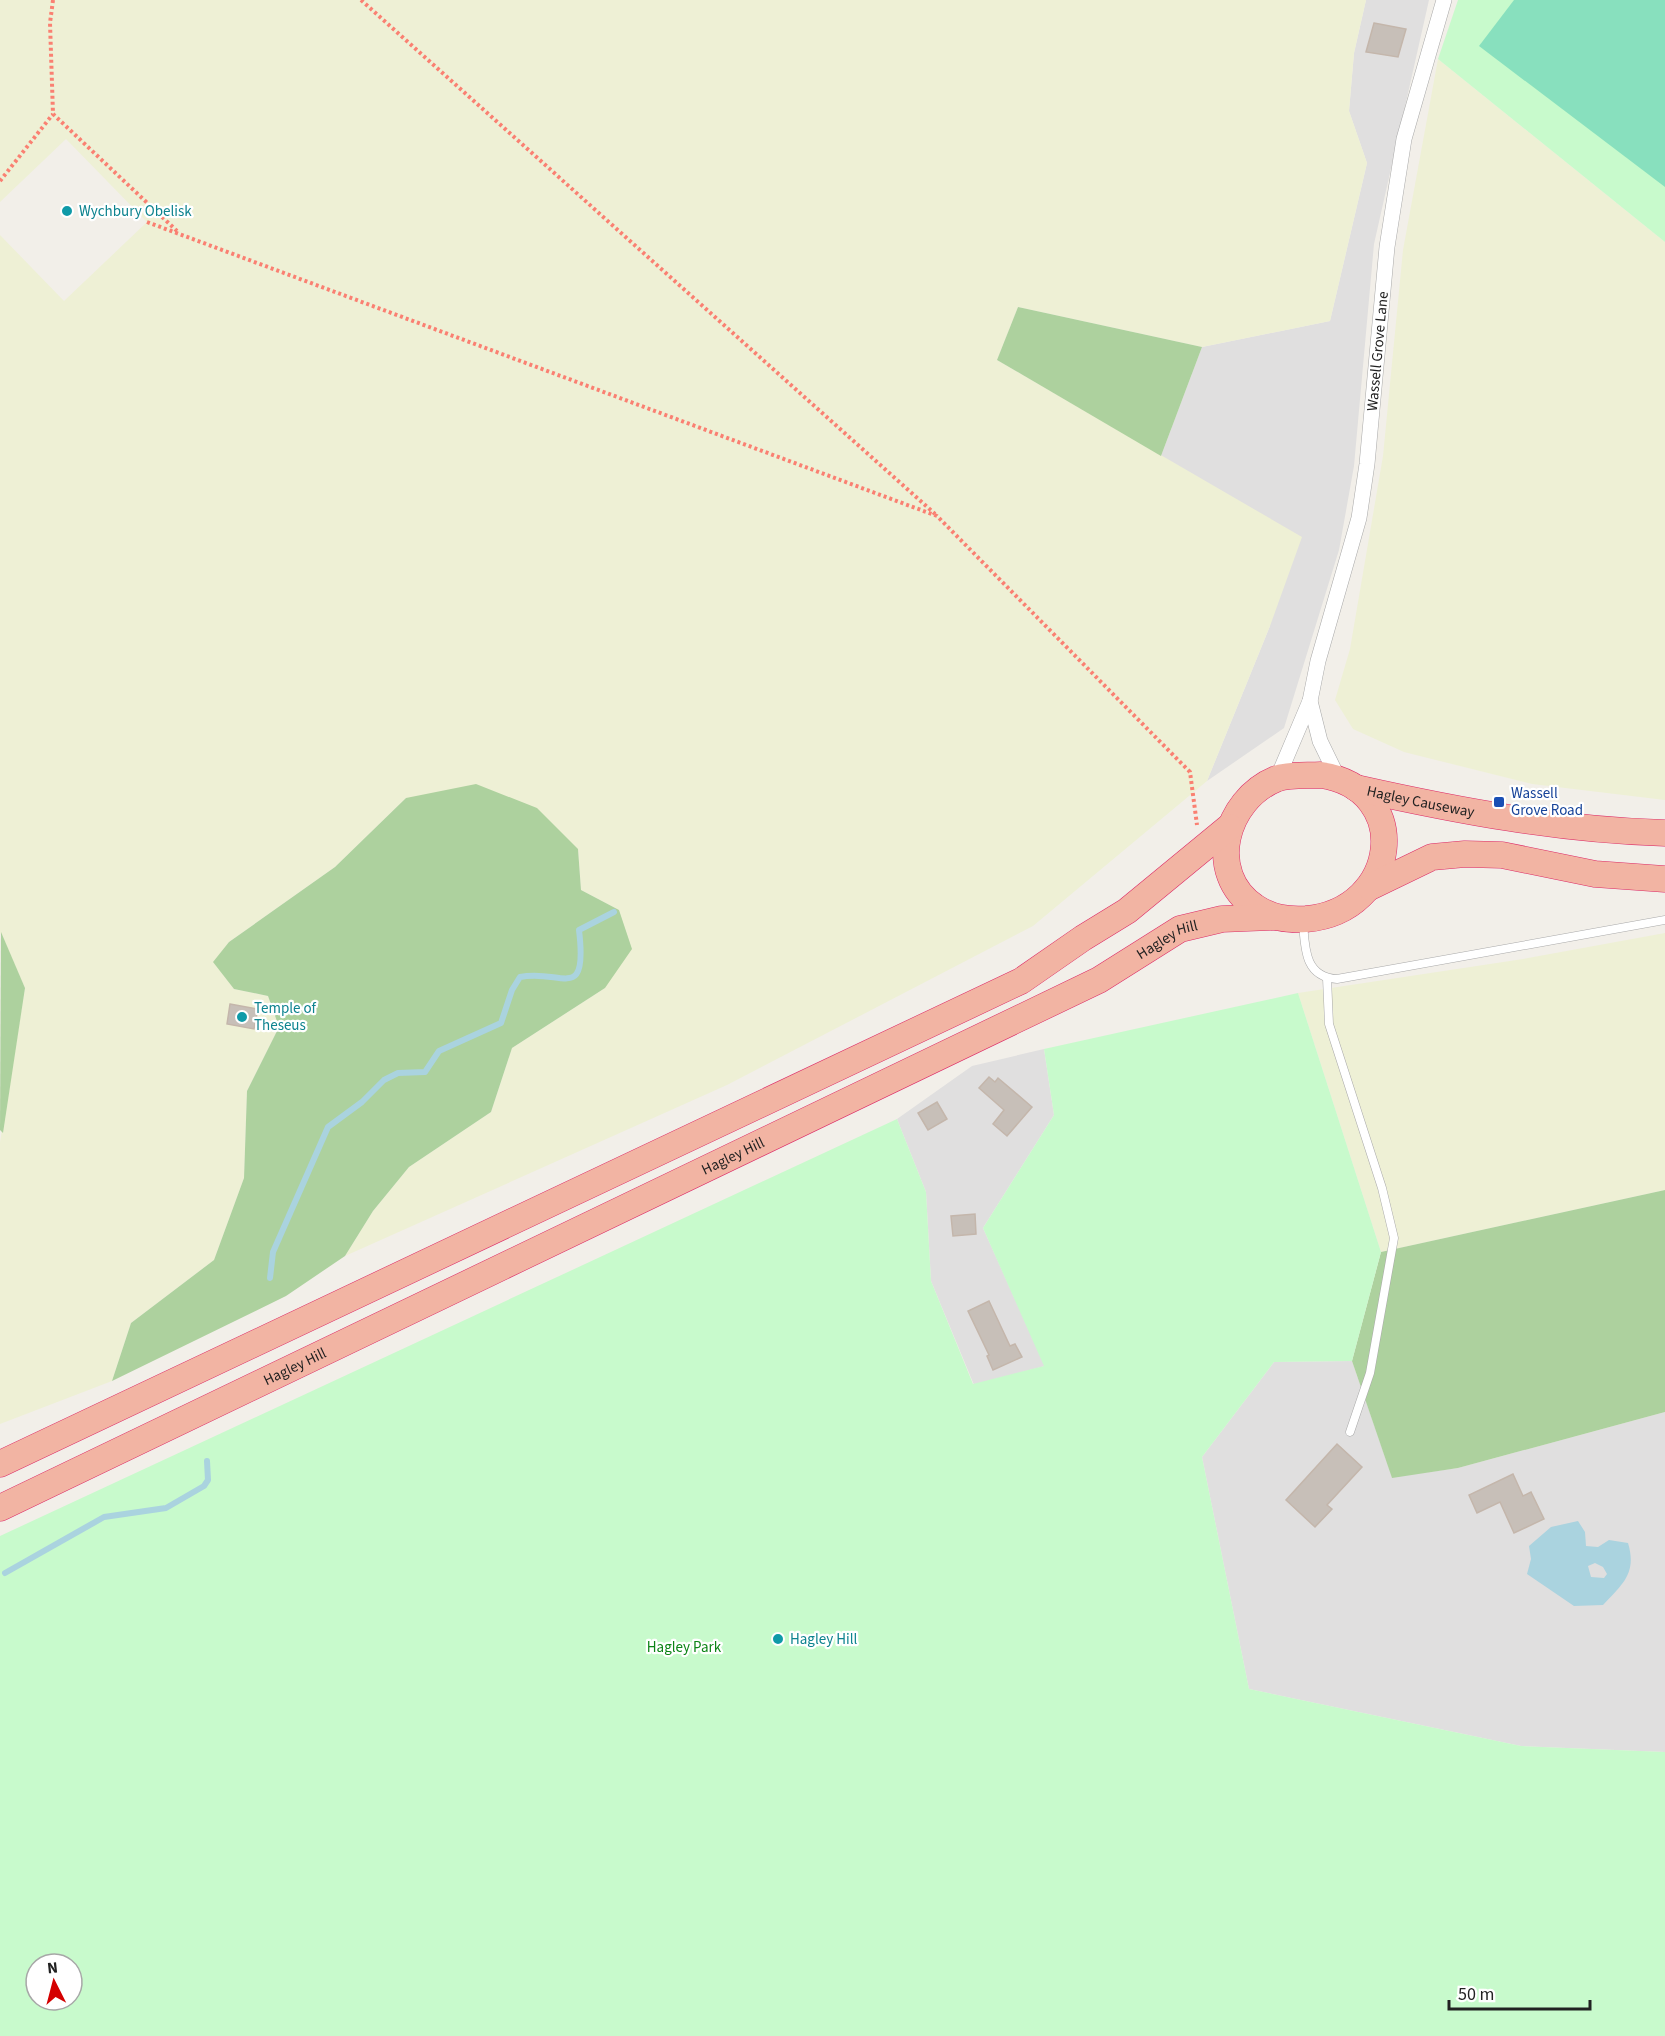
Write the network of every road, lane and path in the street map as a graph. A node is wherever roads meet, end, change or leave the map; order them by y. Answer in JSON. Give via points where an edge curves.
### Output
{"nodes":[{"id":1,"x":53,"y":0,"type":"edge"},
{"id":2,"x":361,"y":0,"type":"edge"},
{"id":3,"x":1444,"y":0,"type":"edge"},
{"id":4,"x":53,"y":114,"type":"junction"},
{"id":5,"x":0,"y":181,"type":"edge"},
{"id":6,"x":147,"y":222,"type":"dead end"},
{"id":7,"x":180,"y":234,"type":"junction"},
{"id":8,"x":937,"y":516,"type":"junction"},
{"id":9,"x":1310,"y":701,"type":"junction"},
{"id":10,"x":1277,"y":779,"type":"junction"},
{"id":11,"x":1347,"y":783,"type":"junction"},
{"id":12,"x":1228,"y":827,"type":"junction"},
{"id":13,"x":1665,"y":833,"type":"edge"},
{"id":14,"x":1201,"y":849,"type":"junction"},
{"id":15,"x":1665,"y":879,"type":"edge"},
{"id":16,"x":1370,"y":887,"type":"junction"},
{"id":17,"x":1274,"y":917,"type":"junction"},
{"id":18,"x":1303,"y":919,"type":"junction"},
{"id":19,"x":1665,"y":920,"type":"edge"},
{"id":20,"x":1327,"y":978,"type":"junction"},
{"id":21,"x":1350,"y":1432,"type":"dead end"},
{"id":22,"x":0,"y":1464,"type":"edge"},
{"id":23,"x":0,"y":1508,"type":"edge"}],
"edges":[{"from":1,"to":4,"type":"path"},
{"from":2,"to":8,"type":"path"},
{"from":3,"to":9,"type":"street","name":"Wassell Grove Lane","via":[[1404,139],[1387,247],[1359,518]]},
{"from":4,"to":5,"type":"path"},
{"from":4,"to":7,"type":"path"},
{"from":6,"to":7,"type":"path"},
{"from":7,"to":8,"type":"path"},
{"from":8,"to":14,"type":"path","via":[[1190,772]]},
{"from":9,"to":10,"type":"street","name":"Wassell Grove Lane"},
{"from":9,"to":11,"type":"street","name":"Wassell Grove Lane","via":[[1320,741]]},
{"from":10,"to":11,"type":"highway","via":[[1321,775]]},
{"from":10,"to":12,"type":"highway","via":[[1245,801]]},
{"from":11,"to":13,"type":"highway","name":"Hagley Causeway","via":[[1490,816],[1600,831]]},
{"from":11,"to":16,"type":"highway","via":[[1372,801],[1383,838],[1385,854]]},
{"from":12,"to":14,"type":"highway"},
{"from":12,"to":17,"type":"highway","via":[[1225,859],[1230,878],[1241,895]]},
{"from":14,"to":22,"type":"highway","via":[[1126,911],[1022,981]]},
{"from":15,"to":16,"type":"highway","via":[[1595,874],[1502,855],[1465,854],[1432,857]]},
{"from":16,"to":18,"type":"highway","via":[[1354,903],[1324,917]]},
{"from":17,"to":18,"type":"highway"},
{"from":17,"to":23,"type":"highway","name":"Hagley Hill","via":[[1222,919],[1180,929],[1099,980]]},
{"from":18,"to":20,"type":"lane","via":[[1309,962]]},
{"from":19,"to":20,"type":"lane"},
{"from":20,"to":21,"type":"lane","via":[[1329,1024],[1383,1188],[1394,1238],[1370,1372]]}]}
